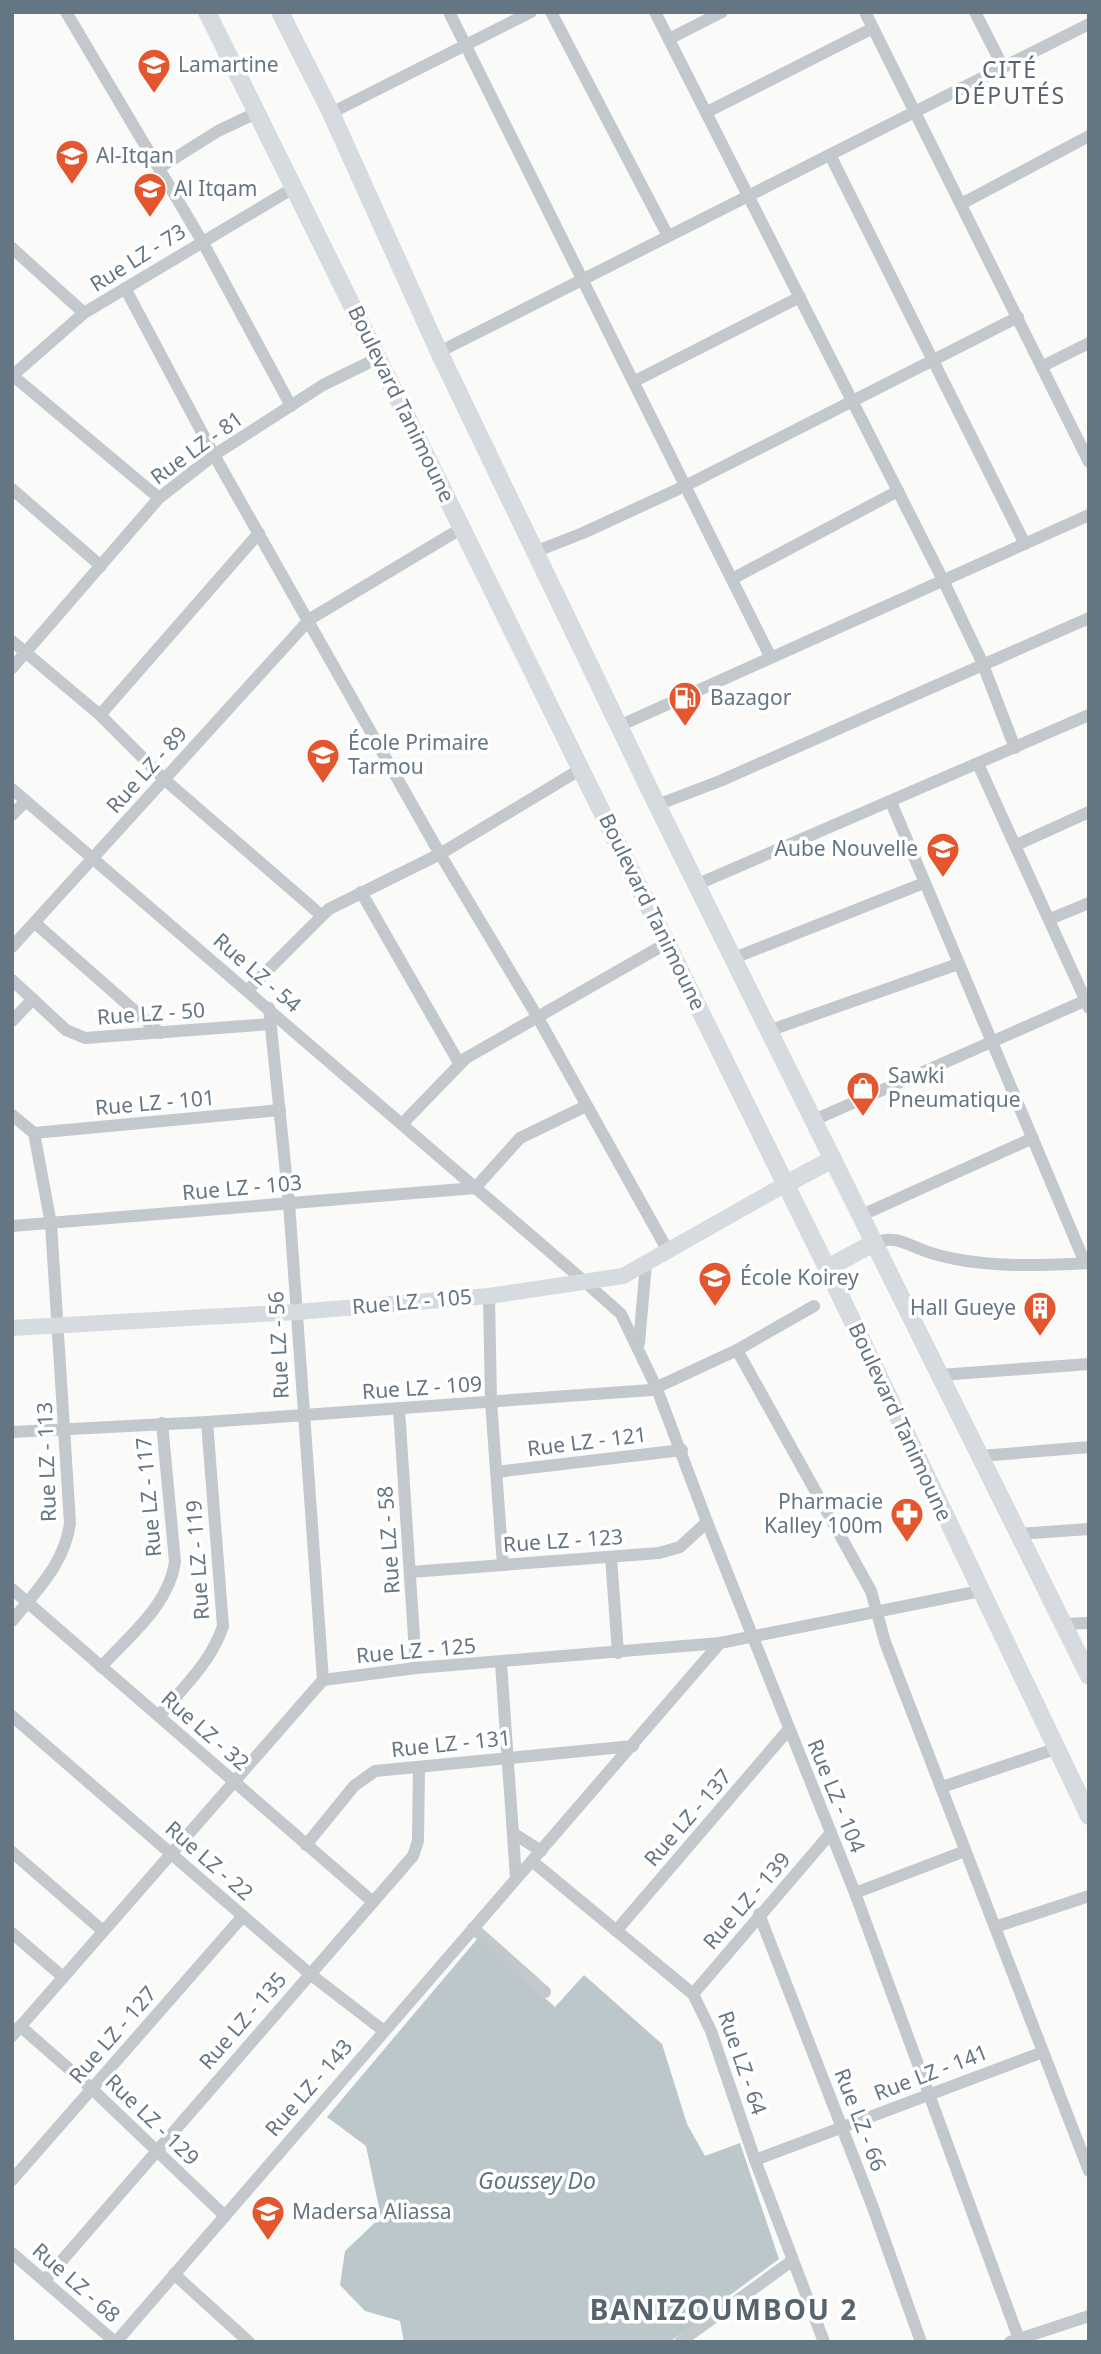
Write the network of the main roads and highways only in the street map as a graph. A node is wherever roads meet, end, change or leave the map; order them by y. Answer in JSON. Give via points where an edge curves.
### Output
{"nodes":[{"id":1,"x":207,"y":12,"type":"edge"},
{"id":2,"x":281,"y":12,"type":"edge"},
{"id":3,"x":833,"y":1159,"type":"junction"},
{"id":4,"x":786,"y":1184,"type":"junction"},
{"id":5,"x":874,"y":1243,"type":"junction"},
{"id":6,"x":827,"y":1268,"type":"junction"},
{"id":7,"x":12,"y":1328,"type":"edge"},
{"id":8,"x":1089,"y":1676,"type":"edge"},
{"id":9,"x":1089,"y":1816,"type":"edge"}],
"edges":[{"from":1,"to":4,"type":"main road","name":"Boulevard Tanimoune"},
{"from":2,"to":3,"type":"main road","via":[[657,805]]},
{"from":3,"to":4,"type":"main road"},
{"from":3,"to":5,"type":"main road"},
{"from":4,"to":6,"type":"main road","name":"Boulevard Tanimoune"},
{"from":4,"to":7,"type":"main road","name":"Rue LZ - 105","via":[[623,1276],[489,1296]]},
{"from":5,"to":6,"type":"main road"},
{"from":5,"to":8,"type":"main road"},
{"from":6,"to":9,"type":"main road","name":"Boulevard Tanimoune"}]}
